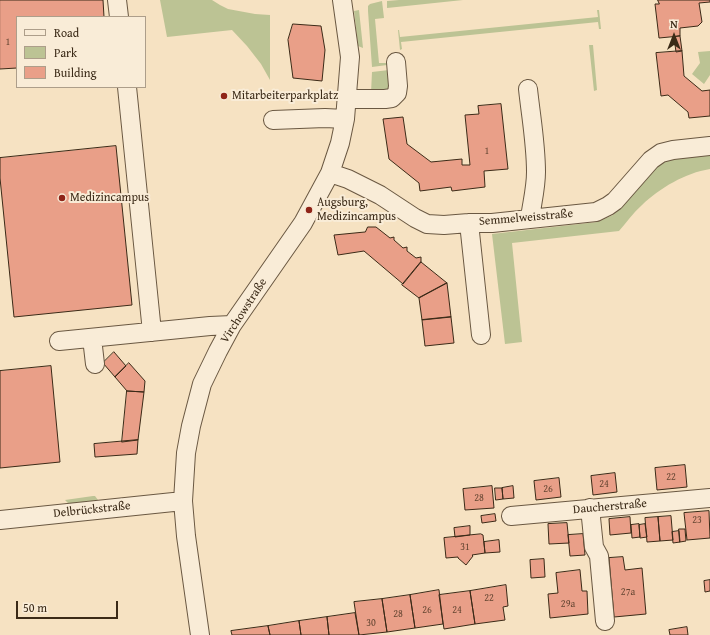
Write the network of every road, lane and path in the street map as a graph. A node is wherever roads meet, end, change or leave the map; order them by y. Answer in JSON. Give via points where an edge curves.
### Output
{"nodes":[{"id":1,"x":118,"y":0,"type":"edge"},
{"id":2,"x":342,"y":0,"type":"edge"},
{"id":3,"x":119,"y":16,"type":"edge"},
{"id":4,"x":396,"y":62,"type":"dead end"},
{"id":5,"x":127,"y":88,"type":"edge"},
{"id":6,"x":528,"y":89,"type":"dead end"},
{"id":7,"x":346,"y":99,"type":"junction"},
{"id":8,"x":345,"y":119,"type":"junction"},
{"id":9,"x":273,"y":120,"type":"dead end"},
{"id":10,"x":710,"y":146,"type":"edge"},
{"id":11,"x":330,"y":172,"type":"junction"},
{"id":12,"x":530,"y":218,"type":"junction"},
{"id":13,"x":469,"y":223,"type":"junction"},
{"id":14,"x":232,"y":325,"type":"junction"},
{"id":15,"x":152,"y":332,"type":"junction"},
{"id":16,"x":481,"y":335,"type":"dead end"},
{"id":17,"x":92,"y":338,"type":"junction"},
{"id":18,"x":59,"y":342,"type":"dead end"},
{"id":19,"x":95,"y":364,"type":"dead end"},
{"id":20,"x":710,"y":498,"type":"edge"},
{"id":21,"x":183,"y":501,"type":"junction"},
{"id":22,"x":590,"y":508,"type":"junction"},
{"id":23,"x":511,"y":516,"type":"dead end"},
{"id":24,"x":0,"y":520,"type":"edge"},
{"id":25,"x":605,"y":621,"type":"dead end"},
{"id":26,"x":200,"y":635,"type":"edge"}],
"edges":[{"from":1,"to":3,"type":"street"},
{"from":2,"to":7,"type":"street","name":"Virchowstraße","via":[[350,57]]},
{"from":4,"to":7,"type":"street","via":[[398,86],[397,93],[392,98]]},
{"from":5,"to":15,"type":"street"},
{"from":6,"to":12,"type":"street","via":[[536,148],[536,184]]},
{"from":7,"to":8,"type":"street","name":"Virchowstraße"},
{"from":8,"to":9,"type":"street"},
{"from":8,"to":11,"type":"street","name":"Virchowstraße"},
{"from":10,"to":12,"type":"street","name":"Semmelweisstraße","via":[[673,150],[661,154],[651,160],[615,201],[596,212]]},
{"from":11,"to":13,"type":"street","name":"Semmelweisstraße","via":[[380,195],[427,224]]},
{"from":11,"to":14,"type":"street","name":"Virchowstraße","via":[[302,223]]},
{"from":12,"to":13,"type":"street","name":"Semmelweisstraße"},
{"from":13,"to":16,"type":"street"},
{"from":14,"to":15,"type":"street"},
{"from":14,"to":21,"type":"street","name":"Virchowstraße","via":[[202,384],[186,453]]},
{"from":15,"to":17,"type":"street"},
{"from":17,"to":18,"type":"street"},
{"from":17,"to":19,"type":"street"},
{"from":20,"to":22,"type":"street","name":"Daucherstraße"},
{"from":21,"to":24,"type":"street","name":"Delbrückstraße"},
{"from":21,"to":26,"type":"street","name":"Virchowstraße"},
{"from":22,"to":23,"type":"street","name":"Daucherstraße"},
{"from":22,"to":25,"type":"street","via":[[594,547],[599,556]]}]}
